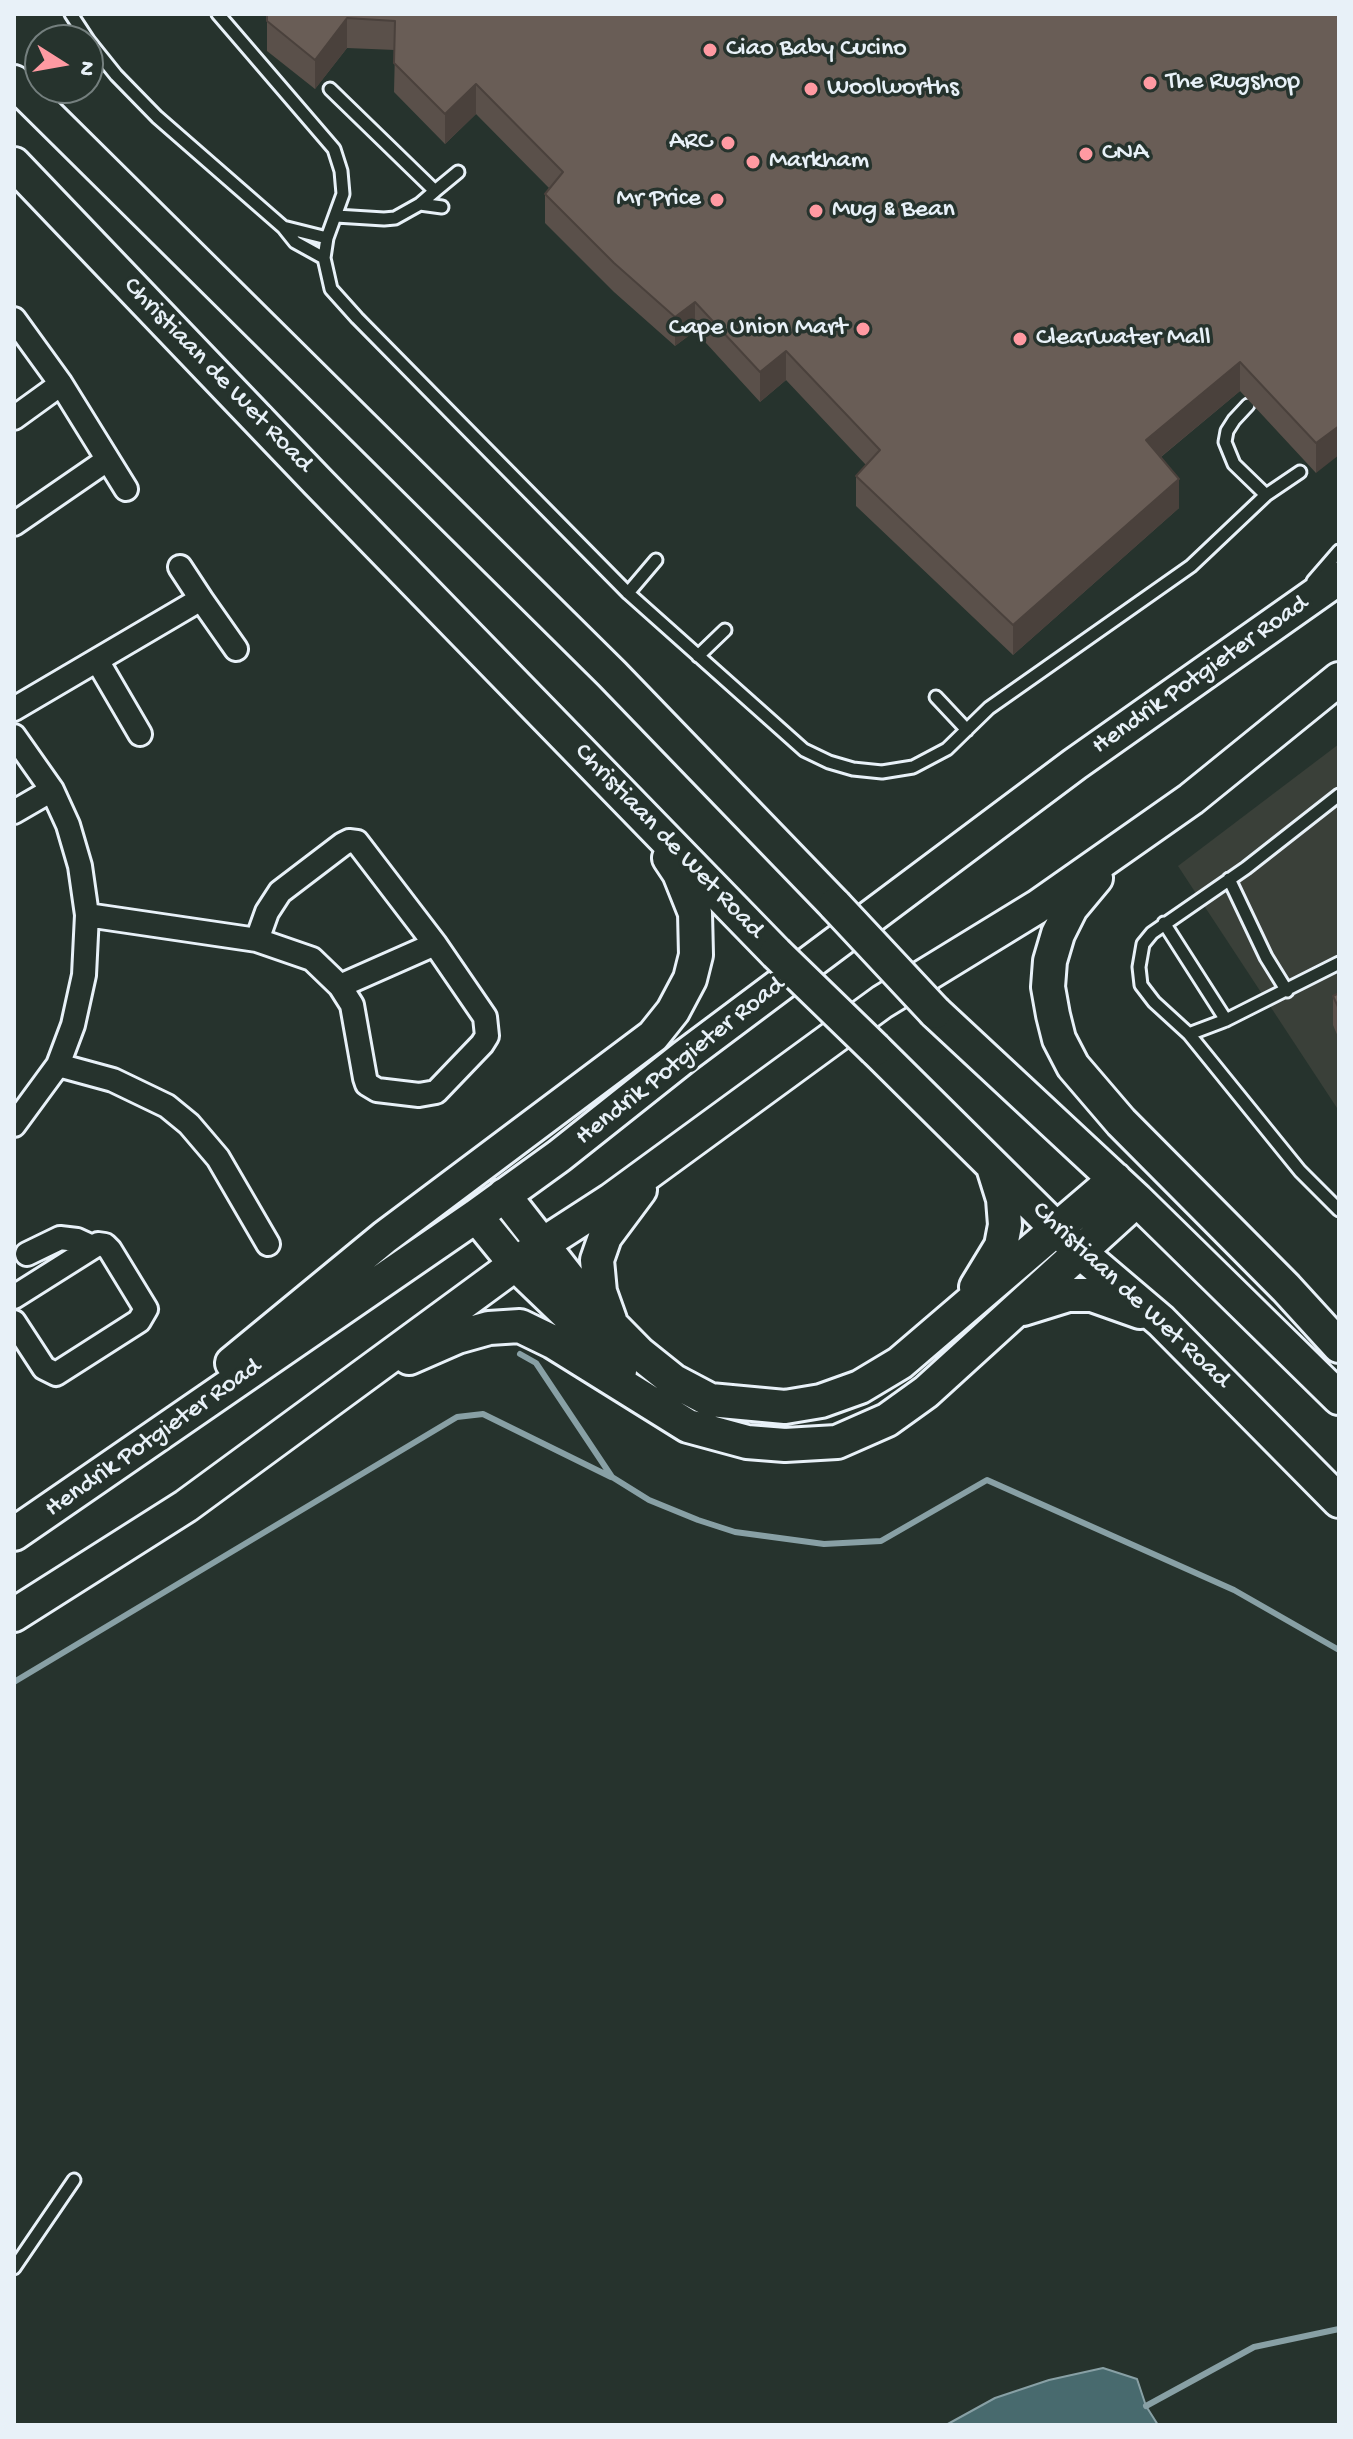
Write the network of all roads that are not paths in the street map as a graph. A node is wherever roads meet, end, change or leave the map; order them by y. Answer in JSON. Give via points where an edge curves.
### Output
{"nodes":[{"id":1,"x":218,"y":14,"type":"edge"},
{"id":2,"x":104,"y":60,"type":"edge"},
{"id":3,"x":17,"y":82,"type":"edge"},
{"id":4,"x":330,"y":89,"type":"dead end"},
{"id":5,"x":14,"y":164,"type":"edge"},
{"id":6,"x":458,"y":172,"type":"dead end"},
{"id":7,"x":435,"y":191,"type":"junction"},
{"id":8,"x":420,"y":204,"type":"junction"},
{"id":9,"x":442,"y":207,"type":"dead end"},
{"id":10,"x":336,"y":216,"type":"junction"},
{"id":11,"x":283,"y":227,"type":"junction"},
{"id":12,"x":327,"y":238,"type":"junction"},
{"id":13,"x":324,"y":258,"type":"junction"},
{"id":14,"x":14,"y":319,"type":"edge"},
{"id":15,"x":61,"y":384,"type":"junction"},
{"id":16,"x":1248,"y":405,"type":"dead end"},
{"id":17,"x":14,"y":418,"type":"edge"},
{"id":18,"x":107,"y":460,"type":"junction"},
{"id":19,"x":1300,"y":472,"type":"dead end"},
{"id":20,"x":126,"y":489,"type":"dead end"},
{"id":21,"x":1266,"y":495,"type":"junction"},
{"id":22,"x":14,"y":524,"type":"edge"},
{"id":23,"x":1339,"y":551,"type":"edge"},
{"id":24,"x":656,"y":560,"type":"dead end"},
{"id":25,"x":180,"y":567,"type":"dead end"},
{"id":26,"x":1339,"y":578,"type":"edge"},
{"id":27,"x":628,"y":593,"type":"junction"},
{"id":28,"x":201,"y":599,"type":"junction"},
{"id":29,"x":1275,"y":623,"type":"junction"},
{"id":30,"x":725,"y":630,"type":"dead end"},
{"id":31,"x":236,"y":649,"type":"dead end"},
{"id":32,"x":698,"y":656,"type":"junction"},
{"id":33,"x":98,"y":662,"type":"junction"},
{"id":34,"x":1339,"y":679,"type":"edge"},
{"id":35,"x":936,"y":697,"type":"dead end"},
{"id":36,"x":14,"y":709,"type":"edge"},
{"id":37,"x":967,"y":730,"type":"junction"},
{"id":38,"x":140,"y":734,"type":"dead end"},
{"id":39,"x":14,"y":736,"type":"edge"},
{"id":40,"x":593,"y":765,"type":"junction"},
{"id":41,"x":52,"y":790,"type":"junction"},
{"id":42,"x":1339,"y":795,"type":"edge"},
{"id":43,"x":1191,"y":799,"type":"junction"},
{"id":44,"x":14,"y":812,"type":"edge"},
{"id":45,"x":1229,"y":879,"type":"junction"},
{"id":46,"x":87,"y":915,"type":"junction"},
{"id":47,"x":1164,"y":923,"type":"junction"},
{"id":48,"x":257,"y":940,"type":"junction"},
{"id":49,"x":435,"y":944,"type":"junction"},
{"id":50,"x":1339,"y":963,"type":"edge"},
{"id":51,"x":340,"y":986,"type":"junction"},
{"id":52,"x":1287,"y":991,"type":"junction"},
{"id":53,"x":1226,"y":1020,"type":"junction"},
{"id":54,"x":1189,"y":1034,"type":"junction"},
{"id":55,"x":58,"y":1065,"type":"junction"},
{"id":56,"x":14,"y":1125,"type":"edge"},
{"id":57,"x":667,"y":1156,"type":"junction"},
{"id":58,"x":993,"y":1165,"type":"junction"},
{"id":59,"x":1126,"y":1190,"type":"junction"},
{"id":60,"x":504,"y":1195,"type":"junction"},
{"id":61,"x":1339,"y":1210,"type":"edge"},
{"id":62,"x":476,"y":1216,"type":"junction"},
{"id":63,"x":1057,"y":1229,"type":"junction"},
{"id":64,"x":268,"y":1244,"type":"dead end"},
{"id":65,"x":543,"y":1244,"type":"junction"},
{"id":66,"x":90,"y":1246,"type":"junction"},
{"id":67,"x":20,"y":1247,"type":"edge"},
{"id":68,"x":1081,"y":1253,"type":"junction"},
{"id":69,"x":516,"y":1265,"type":"junction"},
{"id":70,"x":46,"y":1275,"type":"junction"},
{"id":71,"x":14,"y":1297,"type":"edge"},
{"id":72,"x":1012,"y":1312,"type":"junction"},
{"id":73,"x":949,"y":1321,"type":"junction"},
{"id":74,"x":1161,"y":1321,"type":"junction"},
{"id":75,"x":14,"y":1322,"type":"edge"},
{"id":76,"x":611,"y":1323,"type":"junction"},
{"id":77,"x":1339,"y":1346,"type":"edge"},
{"id":78,"x":357,"y":1380,"type":"junction"},
{"id":79,"x":1339,"y":1398,"type":"edge"},
{"id":80,"x":649,"y":1403,"type":"junction"},
{"id":81,"x":76,"y":1494,"type":"junction"},
{"id":82,"x":1339,"y":1501,"type":"edge"},
{"id":83,"x":14,"y":1534,"type":"edge"},
{"id":84,"x":14,"y":1615,"type":"edge"},
{"id":85,"x":74,"y":2180,"type":"dead end"},
{"id":86,"x":14,"y":2268,"type":"edge"}],
"edges":[{"from":1,"to":10,"type":"lane","via":[[334,149],[343,194]]},
{"from":2,"to":11,"type":"lane","via":[[157,117]]},
{"from":3,"to":59,"type":"main road","bridge":true,"via":[[612,674],[935,1012]]},
{"from":4,"to":7,"type":"lane"},
{"from":5,"to":40,"type":"main road","name":"Christiaan de Wet Road"},
{"from":6,"to":7,"type":"lane"},
{"from":7,"to":8,"type":"lane"},
{"from":8,"to":9,"type":"lane"},
{"from":8,"to":10,"type":"lane","via":[[395,218]]},
{"from":10,"to":12,"type":"lane"},
{"from":11,"to":12,"type":"lane"},
{"from":11,"to":13,"type":"lane","via":[[295,242]]},
{"from":12,"to":13,"type":"lane"},
{"from":13,"to":27,"type":"lane","via":[[331,289],[357,318]]},
{"from":14,"to":15,"type":"street"},
{"from":15,"to":17,"type":"street"},
{"from":15,"to":18,"type":"street"},
{"from":16,"to":21,"type":"lane","via":[[1227,431],[1225,442],[1234,464]]},
{"from":18,"to":20,"type":"street"},
{"from":18,"to":22,"type":"street"},
{"from":19,"to":21,"type":"lane"},
{"from":21,"to":37,"type":"lane","via":[[1191,566],[989,708]]},
{"from":23,"to":29,"type":"lane"},
{"from":24,"to":27,"type":"lane"},
{"from":25,"to":28,"type":"street"},
{"from":26,"to":29,"type":"main road","name":"Hendrik Potgieter Road"},
{"from":27,"to":32,"type":"lane"},
{"from":28,"to":31,"type":"street"},
{"from":28,"to":33,"type":"street"},
{"from":29,"to":60,"type":"main road","name":"Hendrik Potgieter Road","via":[[1075,764]]},
{"from":30,"to":32,"type":"lane"},
{"from":32,"to":37,"type":"lane","via":[[804,750],[853,769],[913,767],[947,749]]},
{"from":33,"to":36,"type":"street"},
{"from":33,"to":38,"type":"street"},
{"from":34,"to":43,"type":"main road"},
{"from":35,"to":37,"type":"lane"},
{"from":39,"to":41,"type":"street"},
{"from":40,"to":58,"type":"main road","name":"Christiaan de Wet Road","bridge":true},
{"from":40,"to":81,"type":"main road","via":[[679,873],[693,905],[696,955],[673,1011],[653,1036],[385,1237]]},
{"from":41,"to":44,"type":"street"},
{"from":41,"to":46,"type":"street","via":[[80,866]]},
{"from":42,"to":45,"type":"lane"},
{"from":43,"to":57,"type":"main road","via":[[1037,907],[882,1002]]},
{"from":43,"to":77,"type":"main road","via":[[1094,880],[1071,908],[1050,961],[1048,987],[1056,1027],[1073,1066],[1121,1122]]},
{"from":45,"to":47,"type":"lane"},
{"from":45,"to":52,"type":"lane"},
{"from":46,"to":48,"type":"street"},
{"from":46,"to":55,"type":"street","via":[[84,975]]},
{"from":47,"to":53,"type":"lane"},
{"from":47,"to":54,"type":"lane","via":[[1143,944],[1141,985]]},
{"from":48,"to":49,"type":"street","via":[[280,892],[349,841],[363,846]]},
{"from":48,"to":51,"type":"street","via":[[312,959]]},
{"from":49,"to":51,"type":"street"},
{"from":49,"to":51,"type":"street","via":[[488,1026],[482,1044],[436,1092],[391,1092],[367,1084],[352,1005]]},
{"from":50,"to":52,"type":"lane"},
{"from":52,"to":53,"type":"lane"},
{"from":53,"to":54,"type":"lane"},
{"from":54,"to":61,"type":"lane","via":[[1300,1171]]},
{"from":55,"to":56,"type":"street"},
{"from":55,"to":64,"type":"street","via":[[137,1089],[189,1124],[213,1152]]},
{"from":57,"to":65,"type":"main road"},
{"from":57,"to":76,"type":"main road","via":[[605,1237],[597,1260],[600,1292]]},
{"from":58,"to":63,"type":"main road","name":"Christiaan de Wet Road"},
{"from":58,"to":73,"type":"main road","via":[[1003,1199],[1001,1246]]},
{"from":59,"to":63,"type":"main road"},
{"from":59,"to":68,"type":"main road"},
{"from":59,"to":79,"type":"main road"},
{"from":60,"to":62,"type":"main road","name":"Hendrik Potgieter Road"},
{"from":60,"to":65,"type":"main road"},
{"from":62,"to":69,"type":"main road"},
{"from":62,"to":81,"type":"main road","name":"Hendrik Potgieter Road"},
{"from":63,"to":68,"type":"main road","name":"Christiaan de Wet Road"},
{"from":63,"to":73,"type":"main road"},
{"from":65,"to":69,"type":"main road"},
{"from":65,"to":76,"type":"main road"},
{"from":66,"to":67,"type":"street","via":[[60,1238]]},
{"from":66,"to":70,"type":"street"},
{"from":66,"to":75,"type":"street","via":[[110,1250],[144,1302],[139,1321],[56,1374],[44,1368]]},
{"from":67,"to":70,"type":"street"},
{"from":68,"to":72,"type":"main road"},
{"from":68,"to":74,"type":"main road","name":"Christiaan de Wet Road"},
{"from":69,"to":78,"type":"main road"},
{"from":69,"to":80,"type":"main road"},
{"from":70,"to":71,"type":"street"},
{"from":72,"to":74,"type":"main road","via":[[1068,1295],[1092,1295]]},
{"from":72,"to":80,"type":"main road","via":[[926,1392],[887,1420],[837,1442],[747,1442],[688,1426]]},
{"from":73,"to":76,"type":"main road","via":[[900,1363],[860,1387],[785,1407],[710,1400],[662,1372]]},
{"from":74,"to":82,"type":"main road","name":"Christiaan de Wet Road"},
{"from":78,"to":80,"type":"main road","via":[[457,1337],[509,1325],[532,1330]]},
{"from":78,"to":84,"type":"main road","via":[[186,1506]]},
{"from":81,"to":83,"type":"main road","name":"Hendrik Potgieter Road"},
{"from":85,"to":86,"type":"lane"}]}
